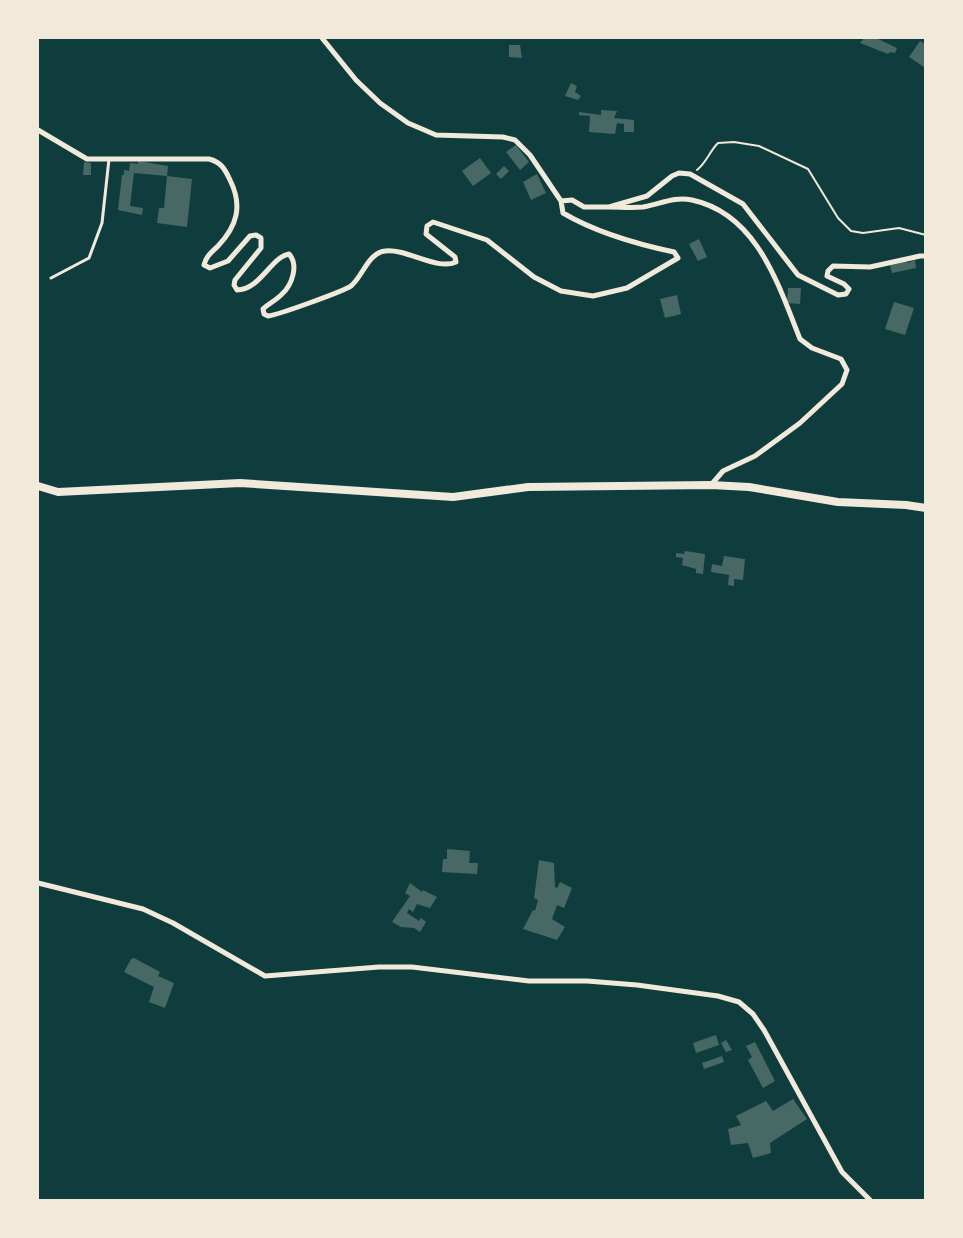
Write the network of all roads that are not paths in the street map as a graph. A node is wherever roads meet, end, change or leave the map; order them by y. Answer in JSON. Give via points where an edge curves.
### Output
{"nodes":[{"id":1,"x":322,"y":38,"type":"edge"},
{"id":2,"x":38,"y":130,"type":"edge"},
{"id":3,"x":109,"y":159,"type":"junction"},
{"id":4,"x":561,"y":201,"type":"junction"},
{"id":5,"x":609,"y":207,"type":"junction"},
{"id":6,"x":926,"y":256,"type":"edge"},
{"id":7,"x":51,"y":278,"type":"dead end"},
{"id":8,"x":710,"y":485,"type":"junction"},
{"id":9,"x":38,"y":486,"type":"edge"},
{"id":10,"x":926,"y":508,"type":"edge"},
{"id":11,"x":38,"y":883,"type":"edge"},
{"id":12,"x":870,"y":1200,"type":"edge"}],
"edges":[{"from":1,"to":4,"type":"street","via":[[356,80],[408,123],[436,135],[515,140],[530,155]]},
{"from":2,"to":3,"type":"street","via":[[87,159]]},
{"from":3,"to":4,"type":"street","via":[[217,161],[233,186],[236,221],[230,233],[205,258],[204,264],[210,268],[228,261],[250,236],[261,238],[261,248],[235,280],[238,290],[244,290],[288,254],[294,271],[284,293],[263,309],[268,316],[350,287],[374,255],[383,251],[441,264],[456,262],[455,257],[426,234],[426,226],[433,222],[487,240],[534,277],[560,291],[593,296],[628,288],[678,258],[674,252],[584,225],[562,214]]},
{"from":3,"to":7,"type":"lane","via":[[102,223],[90,258]]},
{"from":4,"to":5,"type":"street","via":[[572,200],[584,207]]},
{"from":5,"to":6,"type":"street","via":[[647,196],[672,176],[690,174],[743,204],[798,275],[806,282],[838,295],[846,294],[849,289],[827,276],[833,266],[870,267]]},
{"from":5,"to":8,"type":"street","via":[[642,207],[670,199],[691,199],[720,210],[744,227],[762,253],[800,339],[812,348],[841,359],[847,370],[842,384],[800,423],[755,456],[723,472]]},
{"from":8,"to":9,"type":"street","via":[[528,487],[453,497],[240,483],[58,492]]},
{"from":8,"to":10,"type":"street","via":[[749,487],[838,502]]},
{"from":11,"to":12,"type":"street","via":[[143,909],[173,922],[265,976],[412,967],[529,981],[637,985],[740,1002],[764,1030],[842,1172]]}]}
